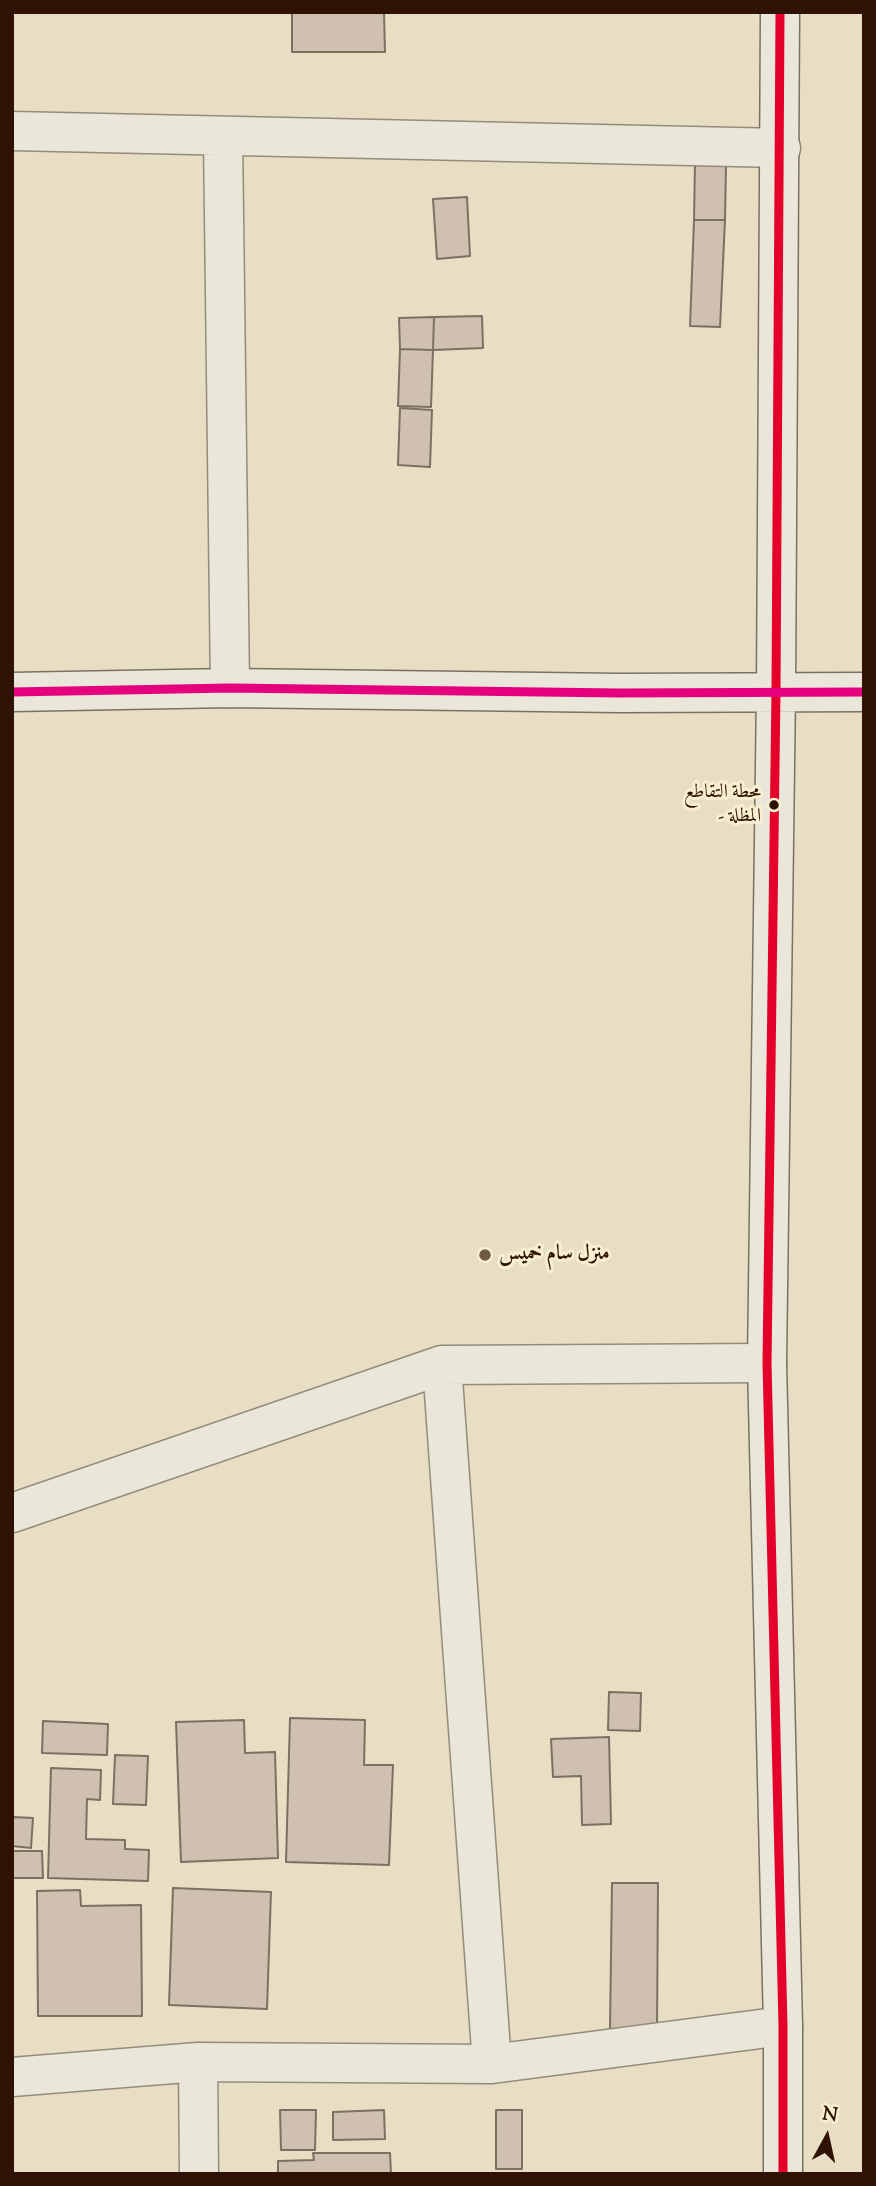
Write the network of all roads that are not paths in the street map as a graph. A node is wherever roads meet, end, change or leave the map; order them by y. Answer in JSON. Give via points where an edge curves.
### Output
{"nodes":[{"id":1,"x":780,"y":12,"type":"edge"},
{"id":2,"x":12,"y":131,"type":"edge"},
{"id":3,"x":223,"y":136,"type":"junction"},
{"id":4,"x":781,"y":148,"type":"junction"},
{"id":5,"x":230,"y":688,"type":"junction"},
{"id":6,"x":776,"y":691,"type":"junction"},
{"id":7,"x":12,"y":692,"type":"edge"},
{"id":8,"x":864,"y":692,"type":"edge"},
{"id":9,"x":767,"y":1363,"type":"junction"},
{"id":10,"x":442,"y":1365,"type":"junction"},
{"id":11,"x":12,"y":1513,"type":"edge"},
{"id":12,"x":783,"y":2026,"type":"junction"},
{"id":13,"x":198,"y":2062,"type":"junction"},
{"id":14,"x":492,"y":2064,"type":"junction"},
{"id":15,"x":12,"y":2077,"type":"edge"},
{"id":16,"x":199,"y":2174,"type":"edge"},
{"id":17,"x":783,"y":2174,"type":"edge"}],
"edges":[{"from":1,"to":4,"type":"street"},
{"from":2,"to":3,"type":"street"},
{"from":3,"to":4,"type":"street"},
{"from":3,"to":5,"type":"street"},
{"from":4,"to":6,"type":"street"},
{"from":5,"to":6,"type":"street"},
{"from":5,"to":7,"type":"street"},
{"from":6,"to":8,"type":"street"},
{"from":6,"to":9,"type":"street"},
{"from":9,"to":10,"type":"street"},
{"from":9,"to":12,"type":"street"},
{"from":10,"to":11,"type":"street"},
{"from":10,"to":14,"type":"street"},
{"from":12,"to":14,"type":"street"},
{"from":12,"to":17,"type":"street"},
{"from":13,"to":14,"type":"street"},
{"from":13,"to":15,"type":"street"},
{"from":13,"to":16,"type":"street"}]}
